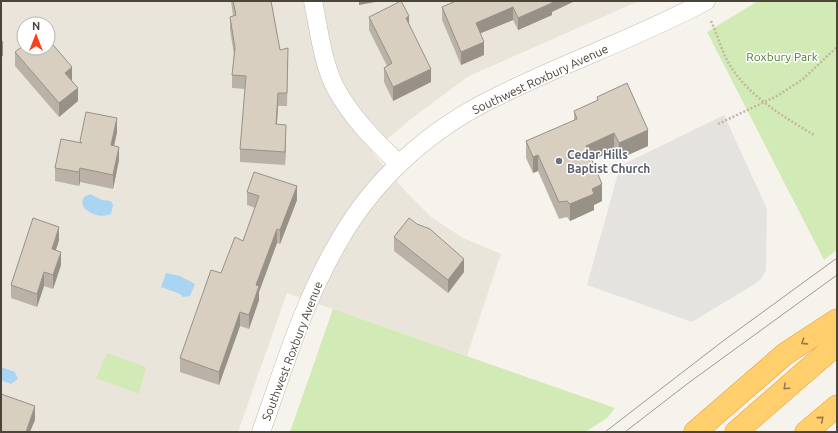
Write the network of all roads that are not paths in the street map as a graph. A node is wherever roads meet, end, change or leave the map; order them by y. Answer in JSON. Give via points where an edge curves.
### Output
{"nodes":[{"id":1,"x":313,"y":1,"type":"edge"},
{"id":2,"x":706,"y":1,"type":"edge"},
{"id":3,"x":399,"y":164,"type":"junction"},
{"id":4,"x":837,"y":320,"type":"edge"},
{"id":5,"x":837,"y":344,"type":"edge"},
{"id":6,"x":837,"y":406,"type":"edge"},
{"id":7,"x":261,"y":432,"type":"edge"},
{"id":8,"x":695,"y":432,"type":"edge"},
{"id":9,"x":736,"y":432,"type":"edge"},
{"id":10,"x":806,"y":432,"type":"edge"}],
"edges":[{"from":1,"to":3,"type":"street","via":[[326,62],[334,86],[367,133]]},
{"from":2,"to":3,"type":"street","name":"Southwest Roxbury Avenue","via":[[673,19],[493,98],[434,135]]},
{"from":3,"to":7,"type":"street","name":"Southwest Roxbury Avenue","via":[[360,210],[339,240],[322,272],[294,339]]},
{"from":4,"to":8,"type":"highway","one_way":true,"via":[[785,354]]},
{"from":5,"to":9,"type":"highway","one_way":true},
{"from":10,"to":6,"type":"highway","one_way":true}]}
